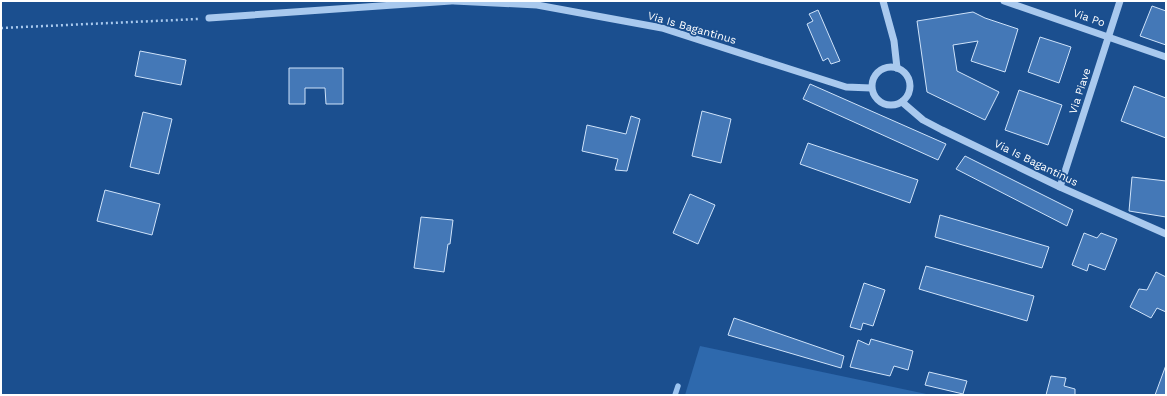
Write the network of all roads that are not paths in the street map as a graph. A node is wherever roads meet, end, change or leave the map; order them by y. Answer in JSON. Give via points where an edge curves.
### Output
{"nodes":[{"id":1,"x":453,"y":1,"type":"edge"},
{"id":2,"x":884,"y":1,"type":"edge"},
{"id":3,"x":1004,"y":1,"type":"edge"},
{"id":4,"x":1120,"y":1,"type":"edge"},
{"id":5,"x":209,"y":18,"type":"road end"},
{"id":6,"x":1109,"y":37,"type":"junction"},
{"id":7,"x":1166,"y":58,"type":"edge"},
{"id":8,"x":896,"y":68,"type":"junction"},
{"id":9,"x":871,"y":88,"type":"junction"},
{"id":10,"x":902,"y":102,"type":"junction"},
{"id":11,"x":1060,"y":187,"type":"junction"},
{"id":12,"x":1166,"y":234,"type":"edge"}],
"edges":[{"from":1,"to":5,"type":"street","name":"Via Is Bagantinus"},
{"from":1,"to":9,"type":"street","name":"Via Is Bagantinus","via":[[537,5],[662,28],[846,88]]},
{"from":2,"to":8,"type":"street","via":[[894,41]]},
{"from":3,"to":6,"type":"street","name":"Via Po"},
{"from":4,"to":6,"type":"street","name":"Via Piave"},
{"from":6,"to":7,"type":"street","name":"Via Po"},
{"from":6,"to":11,"type":"street","name":"Via Piave"},
{"from":8,"to":9,"type":"street","via":[[886,67],[880,70],[872,79]]},
{"from":8,"to":10,"type":"street","via":[[905,72],[910,84],[910,91]]},
{"from":9,"to":10,"type":"street","via":[[879,102],[890,106]]},
{"from":10,"to":11,"type":"street","name":"Via Is Bagantinus","via":[[923,120]]},
{"from":11,"to":12,"type":"street","name":"Via Is Bagantinus"}]}
